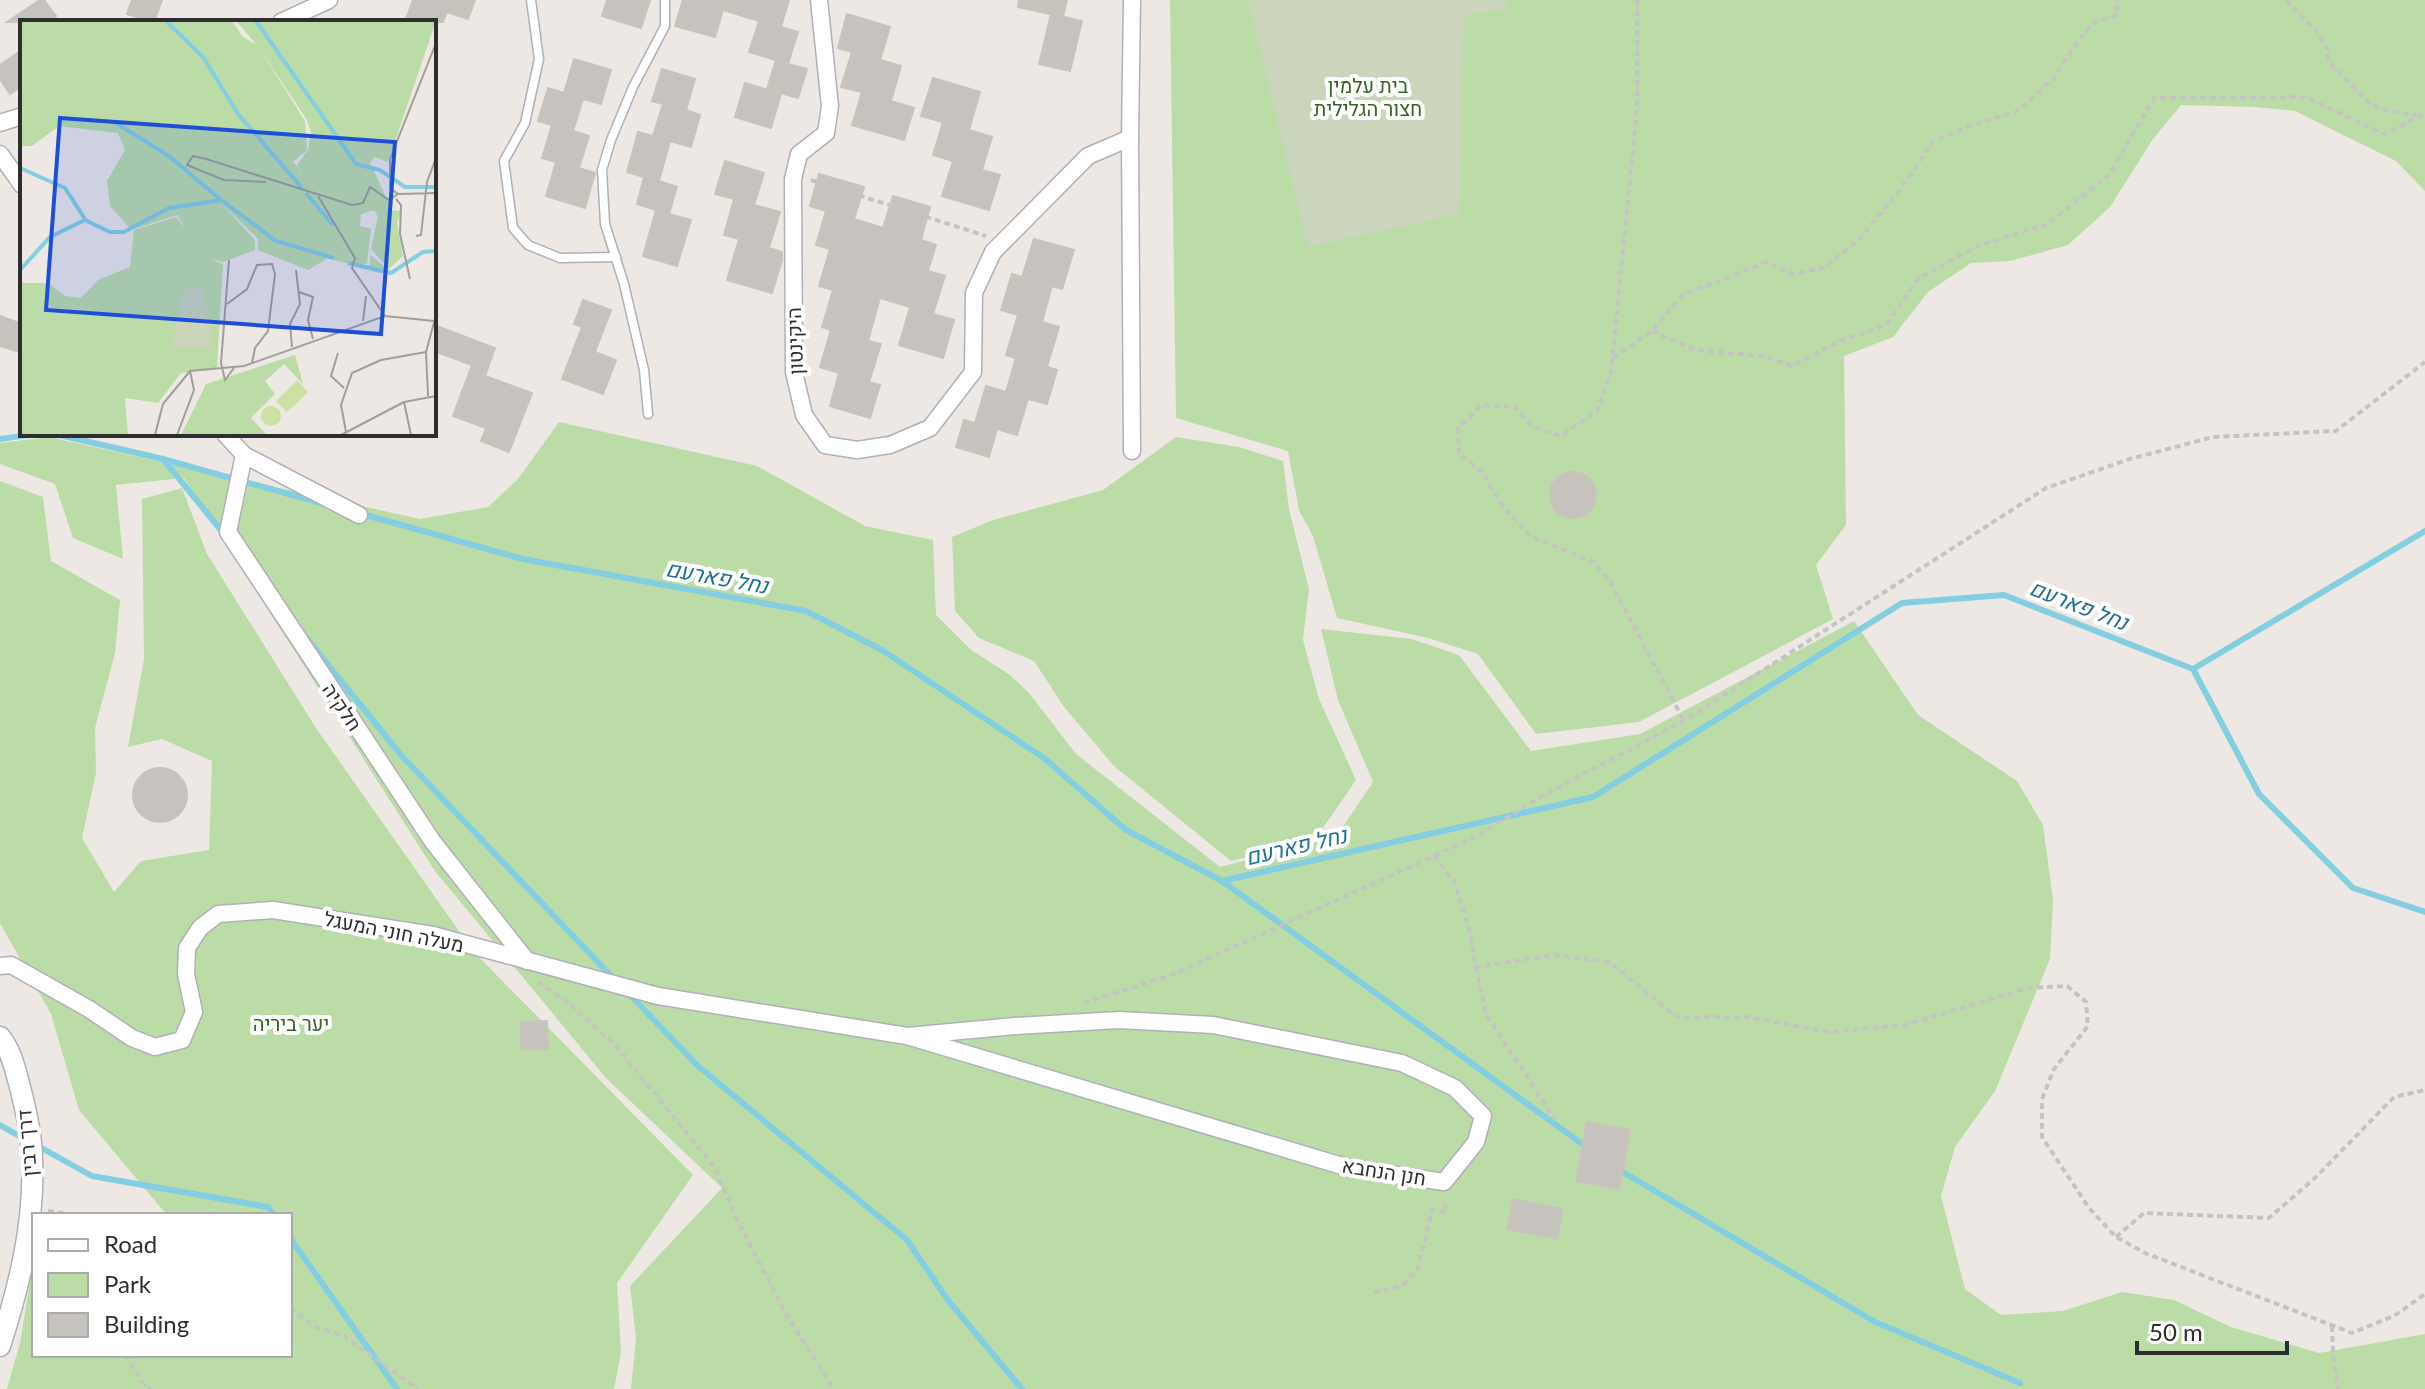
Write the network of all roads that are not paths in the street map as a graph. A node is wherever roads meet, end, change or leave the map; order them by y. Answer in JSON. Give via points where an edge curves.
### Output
{"nodes":[{"id":1,"x":329,"y":0,"type":"edge"},
{"id":2,"x":531,"y":0,"type":"edge"},
{"id":3,"x":665,"y":0,"type":"edge"},
{"id":4,"x":819,"y":0,"type":"edge"},
{"id":5,"x":1132,"y":0,"type":"edge"},
{"id":6,"x":285,"y":20,"type":"edge"},
{"id":7,"x":20,"y":117,"type":"edge"},
{"id":8,"x":0,"y":123,"type":"edge"},
{"id":9,"x":1130,"y":138,"type":"junction"},
{"id":10,"x":0,"y":154,"type":"edge"},
{"id":11,"x":20,"y":182,"type":"edge"},
{"id":12,"x":616,"y":257,"type":"junction"},
{"id":13,"x":648,"y":414,"type":"dead end"},
{"id":14,"x":227,"y":436,"type":"edge"},
{"id":15,"x":1132,"y":451,"type":"dead end"},
{"id":16,"x":244,"y":455,"type":"junction"},
{"id":17,"x":359,"y":515,"type":"dead end"},
{"id":18,"x":527,"y":961,"type":"junction"},
{"id":19,"x":0,"y":966,"type":"edge"},
{"id":20,"x":907,"y":1036,"type":"junction"},
{"id":21,"x":0,"y":1037,"type":"edge"},
{"id":22,"x":0,"y":1346,"type":"edge"}],
"edges":[{"from":1,"to":6,"type":"street"},
{"from":2,"to":12,"type":"lane","via":[[539,59],[525,123],[504,161],[513,228],[528,245],[560,258]]},
{"from":3,"to":12,"type":"lane","via":[[665,26],[633,87],[602,170],[605,224]]},
{"from":4,"to":9,"type":"street","name":"היקינטון","via":[[830,106],[826,133],[799,154],[794,175],[794,372],[804,415],[825,445],[857,450],[890,445],[930,428],[973,372],[974,293],[993,252],[1088,156]]},
{"from":5,"to":9,"type":"street"},
{"from":7,"to":8,"type":"street"},
{"from":9,"to":15,"type":"street"},
{"from":10,"to":11,"type":"street"},
{"from":12,"to":13,"type":"lane","via":[[644,370]]},
{"from":14,"to":16,"type":"street"},
{"from":16,"to":17,"type":"street"},
{"from":16,"to":18,"type":"street","name":"חלקיה","via":[[228,532],[433,842]]},
{"from":18,"to":19,"type":"street","name":"מעלה חוני המעגל","via":[[433,935],[273,910],[218,914],[187,948],[194,1012],[182,1040],[155,1047],[11,965]]},
{"from":18,"to":20,"type":"street","name":"מעלה חוני המעגל","via":[[658,996]]},
{"from":20,"to":20,"type":"street","name":"חנן הנחבא","via":[[1349,1168],[1444,1182],[1476,1142],[1483,1116],[1455,1088],[1402,1063],[1213,1025],[1119,1020]]},
{"from":21,"to":22,"type":"street","name":"דרך רבין","via":[[10,1050],[33,1160],[22,1262]]}]}
